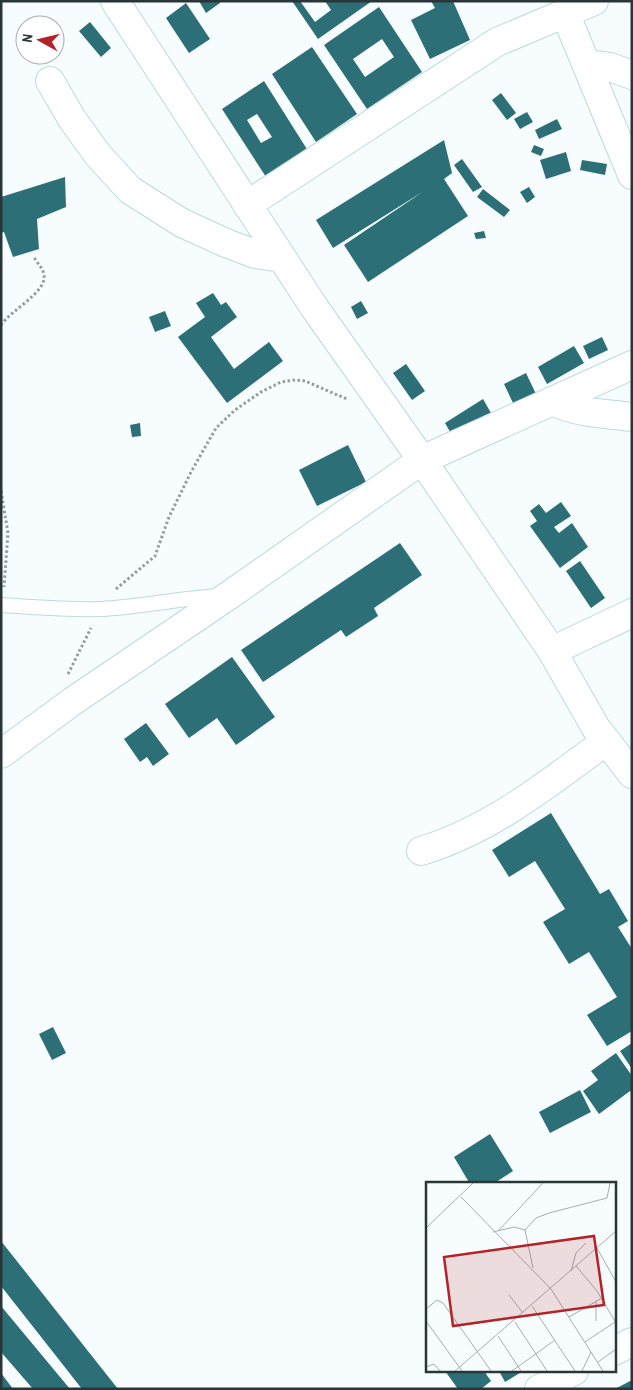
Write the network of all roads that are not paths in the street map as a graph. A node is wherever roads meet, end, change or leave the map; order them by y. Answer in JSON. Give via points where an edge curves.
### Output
{"nodes":[{"id":1,"x":115,"y":1,"type":"edge"},
{"id":2,"x":594,"y":1,"type":"edge"},
{"id":3,"x":565,"y":13,"type":"junction"},
{"id":4,"x":586,"y":64,"type":"junction"},
{"id":5,"x":632,"y":75,"type":"edge"},
{"id":6,"x":50,"y":81,"type":"dead end"},
{"id":7,"x":632,"y":175,"type":"edge"},
{"id":8,"x":247,"y":205,"type":"junction"},
{"id":9,"x":282,"y":258,"type":"junction"},
{"id":10,"x":632,"y":365,"type":"edge"},
{"id":11,"x":552,"y":400,"type":"junction"},
{"id":12,"x":632,"y":417,"type":"edge"},
{"id":13,"x":422,"y":460,"type":"junction"},
{"id":14,"x":228,"y":596,"type":"junction"},
{"id":15,"x":2,"y":605,"type":"edge"},
{"id":16,"x":632,"y":613,"type":"edge"},
{"id":17,"x":552,"y":651,"type":"junction"},
{"id":18,"x":606,"y":741,"type":"junction"},
{"id":19,"x":1,"y":754,"type":"edge"},
{"id":20,"x":632,"y":774,"type":"edge"},
{"id":21,"x":421,"y":851,"type":"dead end"},
{"id":22,"x":632,"y":1342,"type":"edge"},
{"id":23,"x":616,"y":1350,"type":"edge"},
{"id":24,"x":572,"y":1372,"type":"edge"},
{"id":25,"x":540,"y":1389,"type":"edge"}],
"edges":[{"from":1,"to":8,"type":"street"},
{"from":2,"to":3,"type":"street"},
{"from":3,"to":4,"type":"street"},
{"from":3,"to":8,"type":"street","via":[[497,42]]},
{"from":4,"to":5,"type":"street","via":[[610,67]]},
{"from":4,"to":7,"type":"street"},
{"from":6,"to":9,"type":"street","via":[[98,155],[130,190],[182,223],[226,243],[255,254]]},
{"from":8,"to":9,"type":"street"},
{"from":9,"to":13,"type":"street"},
{"from":10,"to":11,"type":"street"},
{"from":11,"to":12,"type":"street","via":[[584,412]]},
{"from":11,"to":13,"type":"street"},
{"from":13,"to":14,"type":"street"},
{"from":13,"to":17,"type":"street"},
{"from":14,"to":15,"type":"lane","via":[[101,609]]},
{"from":14,"to":19,"type":"street","via":[[72,701]]},
{"from":16,"to":17,"type":"street"},
{"from":17,"to":18,"type":"street"},
{"from":18,"to":20,"type":"street"},
{"from":18,"to":21,"type":"street","via":[[517,805],[448,843]]},
{"from":22,"to":23,"type":"street"},
{"from":24,"to":25,"type":"street"}]}
